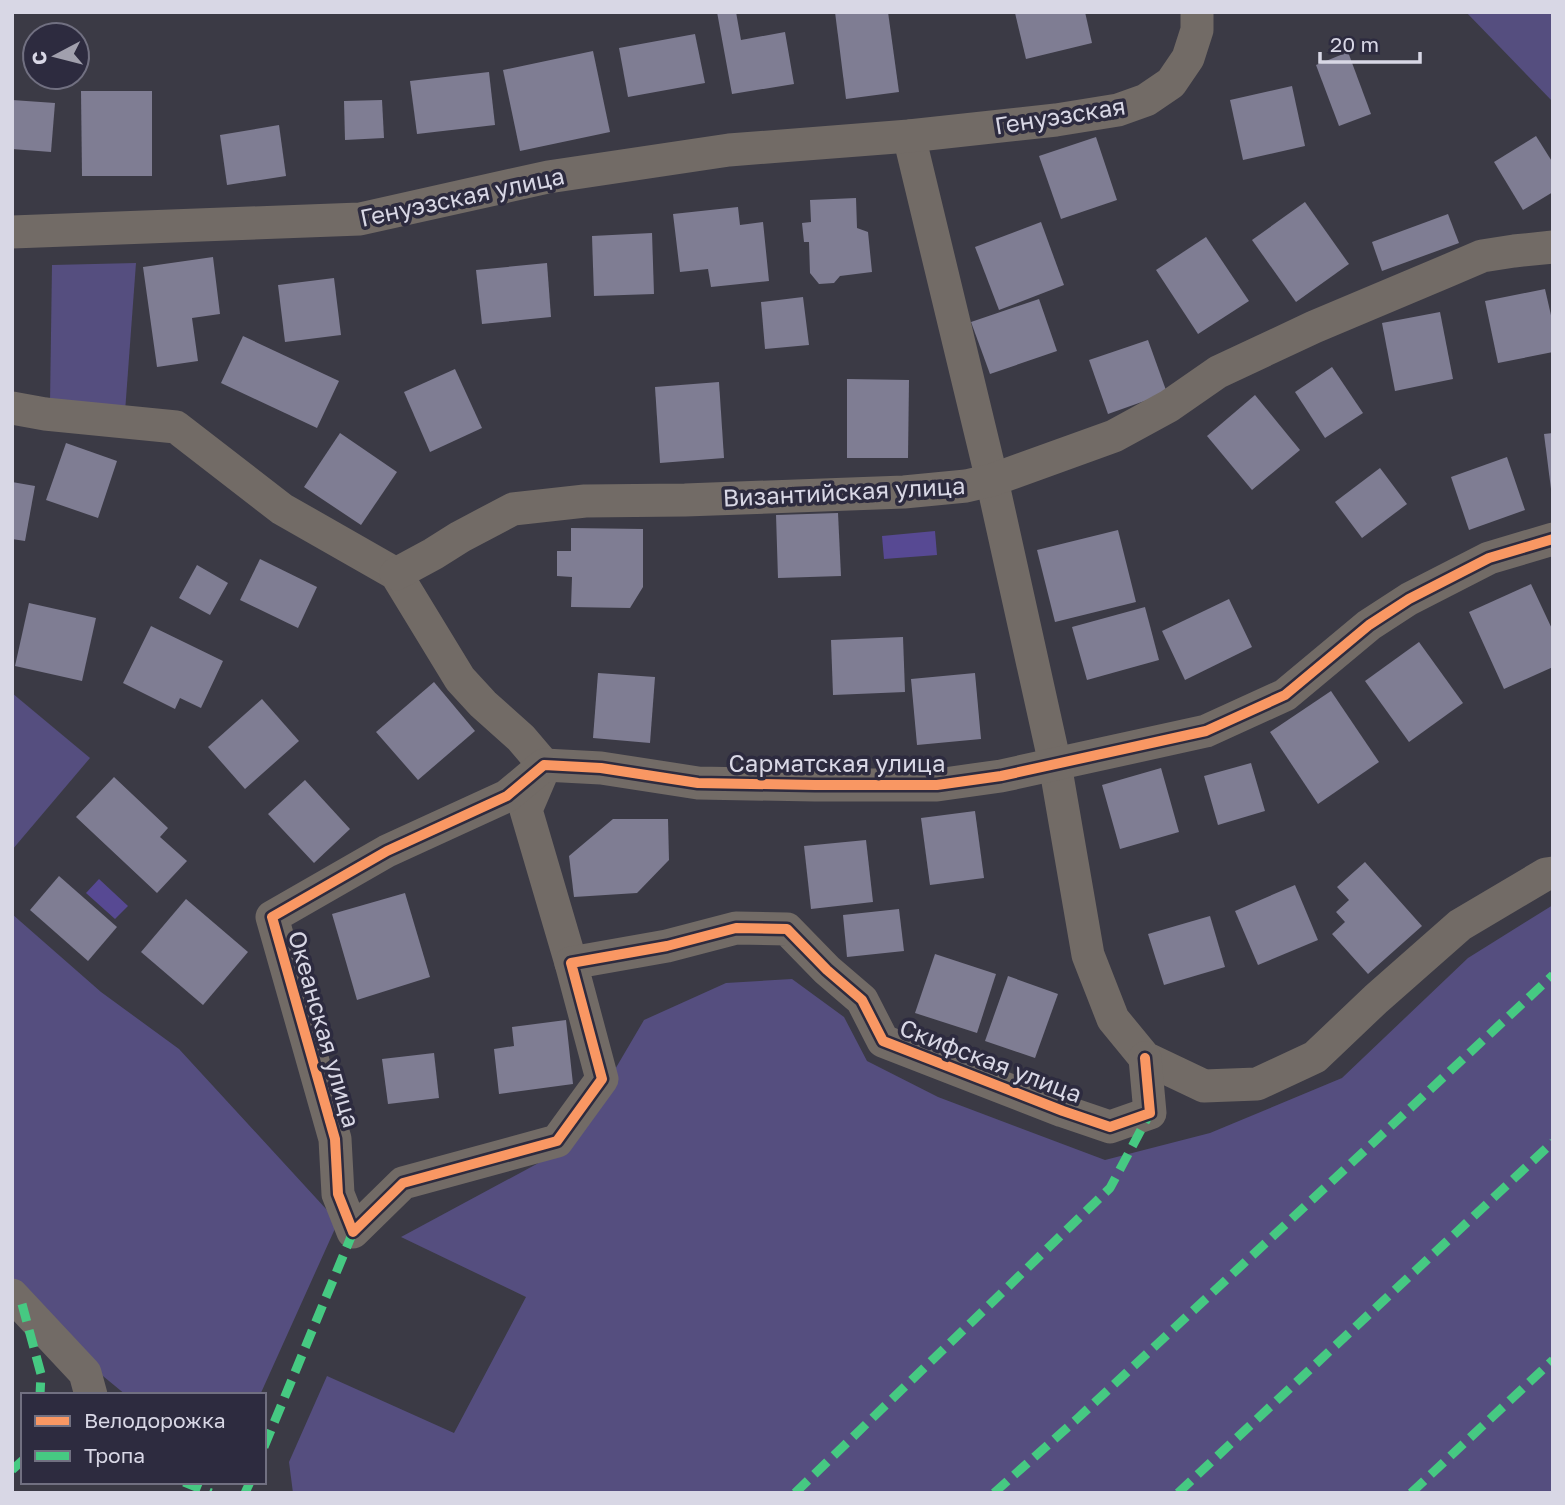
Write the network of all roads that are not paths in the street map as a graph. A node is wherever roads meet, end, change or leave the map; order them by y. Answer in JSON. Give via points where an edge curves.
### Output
{"nodes":[{"id":1,"x":1197,"y":12,"type":"edge"},
{"id":2,"x":909,"y":135,"type":"junction"},
{"id":3,"x":12,"y":232,"type":"edge"},
{"id":4,"x":1553,"y":247,"type":"edge"},
{"id":5,"x":12,"y":408,"type":"edge"},
{"id":6,"x":992,"y":480,"type":"junction"},
{"id":7,"x":1553,"y":539,"type":"edge"},
{"id":8,"x":396,"y":574,"type":"junction"},
{"id":9,"x":1055,"y":764,"type":"junction"},
{"id":10,"x":544,"y":765,"type":"junction"},
{"id":11,"x":1553,"y":873,"type":"edge"},
{"id":12,"x":571,"y":963,"type":"junction"},
{"id":13,"x":1145,"y":1058,"type":"junction"},
{"id":14,"x":12,"y":1294,"type":"edge"},
{"id":15,"x":90,"y":1393,"type":"edge"}],
"edges":[{"from":1,"to":2,"type":"street","name":"Генуэзская","via":[[1188,58],[1171,83],[1146,100],[1118,110],[1056,120]]},
{"from":2,"to":3,"type":"street","name":"Генуэзская улица","via":[[729,150],[548,177],[360,219]]},
{"from":2,"to":6,"type":"street"},
{"from":4,"to":6,"type":"street","name":"Византийская улица","via":[[1482,256],[1218,372],[1114,436]]},
{"from":5,"to":8,"type":"street","via":[[176,427],[282,509]]},
{"from":6,"to":8,"type":"street","name":"Византийская улица","via":[[904,492],[585,501],[513,509]]},
{"from":6,"to":9,"type":"street"},
{"from":7,"to":9,"type":"street","name":"Сарматская улица","via":[[1489,558],[1409,599],[1368,625],[1285,695],[1218,726]]},
{"from":8,"to":10,"type":"street","via":[[460,679]]},
{"from":9,"to":10,"type":"street","name":"Сарматская улица","via":[[937,785],[698,783],[601,768]]},
{"from":9,"to":13,"type":"street","via":[[1088,955],[1113,1019]]},
{"from":10,"to":12,"type":"street","via":[[526,810]]},
{"from":10,"to":12,"type":"street","name":"Океанская улица","via":[[507,796],[387,851],[272,917],[335,1139],[338,1194],[353,1233],[403,1183],[557,1142],[603,1079]]},
{"from":11,"to":13,"type":"street","via":[[1460,925],[1315,1057],[1268,1079],[1256,1084],[1204,1086]]},
{"from":12,"to":13,"type":"street","name":"Скифская улица","via":[[736,928],[787,929],[862,1000],[883,1041],[1110,1127],[1150,1113]]},
{"from":14,"to":15,"type":"street","via":[[85,1373]]}]}
